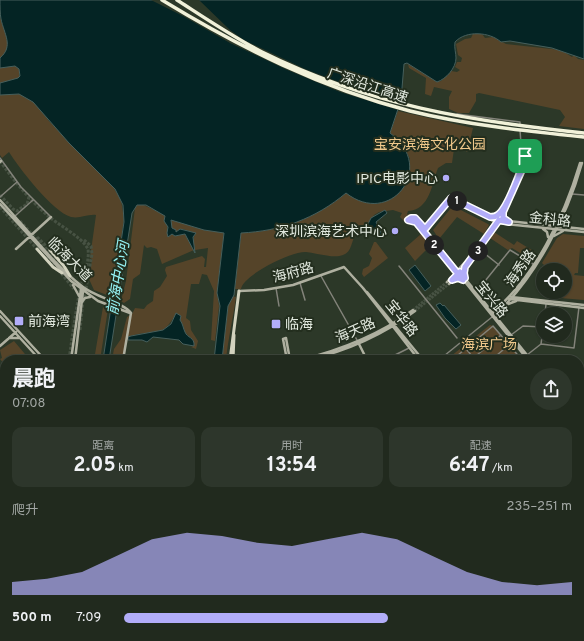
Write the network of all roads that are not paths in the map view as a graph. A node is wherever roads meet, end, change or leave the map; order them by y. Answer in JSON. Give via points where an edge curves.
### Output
{"nodes":[{"id":1,"x":162,"y":0,"type":"edge"},
{"id":2,"x":177,"y":0,"type":"edge"},
{"id":3,"x":457,"y":114,"type":"dead end"},
{"id":4,"x":584,"y":133,"type":"edge"},
{"id":5,"x":584,"y":138,"type":"edge"},
{"id":6,"x":525,"y":156,"type":"joint"},
{"id":7,"x":0,"y":161,"type":"edge"},
{"id":8,"x":17,"y":182,"type":"junction"},
{"id":9,"x":572,"y":194,"type":"junction"},
{"id":10,"x":584,"y":195,"type":"edge"},
{"id":11,"x":0,"y":198,"type":"edge"},
{"id":12,"x":33,"y":200,"type":"junction"},
{"id":13,"x":0,"y":204,"type":"edge"},
{"id":14,"x":502,"y":212,"type":"junction"},
{"id":15,"x":562,"y":212,"type":"junction"},
{"id":16,"x":15,"y":216,"type":"junction"},
{"id":17,"x":563,"y":216,"type":"junction"},
{"id":18,"x":51,"y":218,"type":"joint"},
{"id":19,"x":489,"y":218,"type":"junction"},
{"id":20,"x":497,"y":221,"type":"junction"},
{"id":21,"x":509,"y":222,"type":"junction"},
{"id":22,"x":504,"y":224,"type":"junction"},
{"id":23,"x":542,"y":226,"type":"junction"},
{"id":24,"x":556,"y":228,"type":"junction"},
{"id":25,"x":571,"y":228,"type":"junction"},
{"id":26,"x":567,"y":230,"type":"junction"},
{"id":27,"x":425,"y":231,"type":"junction"},
{"id":28,"x":491,"y":231,"type":"junction"},
{"id":29,"x":584,"y":231,"type":"edge"},
{"id":30,"x":31,"y":236,"type":"junction"},
{"id":31,"x":548,"y":243,"type":"junction"},
{"id":32,"x":16,"y":249,"type":"dead end"},
{"id":33,"x":37,"y":249,"type":"tunnel mouth"},
{"id":34,"x":479,"y":249,"type":"junction"},
{"id":35,"x":50,"y":250,"type":"tunnel mouth"},
{"id":36,"x":533,"y":264,"type":"junction"},
{"id":37,"x":453,"y":265,"type":"junction"},
{"id":38,"x":465,"y":265,"type":"junction"},
{"id":39,"x":499,"y":265,"type":"junction"},
{"id":40,"x":399,"y":266,"type":"dead end"},
{"id":41,"x":349,"y":270,"type":"joint"},
{"id":42,"x":459,"y":272,"type":"junction"},
{"id":43,"x":62,"y":273,"type":"junction"},
{"id":44,"x":70,"y":276,"type":"junction"},
{"id":45,"x":321,"y":276,"type":"junction"},
{"id":46,"x":452,"y":279,"type":"junction"},
{"id":47,"x":464,"y":279,"type":"junction"},
{"id":48,"x":71,"y":281,"type":"junction"},
{"id":49,"x":300,"y":283,"type":"junction"},
{"id":50,"x":448,"y":283,"type":"tunnel mouth"},
{"id":51,"x":520,"y":286,"type":"junction"},
{"id":52,"x":82,"y":288,"type":"junction"},
{"id":53,"x":276,"y":288,"type":"junction"},
{"id":54,"x":239,"y":291,"type":"joint"},
{"id":55,"x":476,"y":292,"type":"junction"},
{"id":56,"x":92,"y":297,"type":"junction"},
{"id":57,"x":79,"y":298,"type":"junction"},
{"id":58,"x":510,"y":298,"type":"junction"},
{"id":59,"x":527,"y":299,"type":"junction"},
{"id":60,"x":305,"y":300,"type":"dead end"},
{"id":61,"x":519,"y":301,"type":"junction"},
{"id":62,"x":82,"y":303,"type":"junction"},
{"id":63,"x":546,"y":304,"type":"junction"},
{"id":64,"x":279,"y":306,"type":"dead end"},
{"id":65,"x":584,"y":306,"type":"edge"},
{"id":66,"x":546,"y":307,"type":"edge"},
{"id":67,"x":579,"y":307,"type":"junction"},
{"id":68,"x":501,"y":309,"type":"junction"},
{"id":69,"x":0,"y":311,"type":"edge"},
{"id":70,"x":414,"y":311,"type":"tunnel mouth"},
{"id":71,"x":131,"y":314,"type":"junction"},
{"id":72,"x":493,"y":315,"type":"junction"},
{"id":73,"x":0,"y":316,"type":"edge"},
{"id":74,"x":392,"y":325,"type":"junction"},
{"id":75,"x":9,"y":326,"type":"junction"},
{"id":76,"x":536,"y":328,"type":"edge"},
{"id":77,"x":16,"y":331,"type":"junction"},
{"id":78,"x":501,"y":335,"type":"junction"},
{"id":79,"x":511,"y":335,"type":"junction"},
{"id":80,"x":9,"y":338,"type":"junction"},
{"id":81,"x":457,"y":338,"type":"dead end"},
{"id":82,"x":21,"y":339,"type":"junction"},
{"id":83,"x":285,"y":339,"type":"dead end"},
{"id":84,"x":358,"y":343,"type":"junction"},
{"id":85,"x":541,"y":344,"type":"joint"},
{"id":86,"x":509,"y":345,"type":"junction"},
{"id":87,"x":0,"y":346,"type":"edge"},
{"id":88,"x":464,"y":346,"type":"dead end"},
{"id":89,"x":409,"y":348,"type":"junction"},
{"id":90,"x":466,"y":348,"type":"junction"},
{"id":91,"x":287,"y":352,"type":"joint"},
{"id":92,"x":35,"y":355,"type":"edge"},
{"id":93,"x":40,"y":355,"type":"edge"},
{"id":94,"x":72,"y":355,"type":"edge"},
{"id":95,"x":76,"y":355,"type":"edge"},
{"id":96,"x":125,"y":355,"type":"edge"},
{"id":97,"x":232,"y":355,"type":"edge"},
{"id":98,"x":290,"y":355,"type":"edge"},
{"id":99,"x":318,"y":355,"type":"edge"},
{"id":100,"x":323,"y":355,"type":"edge"},
{"id":101,"x":364,"y":355,"type":"edge"},
{"id":102,"x":395,"y":355,"type":"edge"},
{"id":103,"x":415,"y":355,"type":"edge"},
{"id":104,"x":418,"y":355,"type":"edge"},
{"id":105,"x":445,"y":355,"type":"edge"},
{"id":106,"x":458,"y":355,"type":"edge"},
{"id":107,"x":471,"y":355,"type":"edge"},
{"id":108,"x":477,"y":355,"type":"edge"},
{"id":109,"x":497,"y":355,"type":"edge"},
{"id":110,"x":517,"y":355,"type":"edge"},
{"id":111,"x":524,"y":355,"type":"edge"},
{"id":112,"x":527,"y":355,"type":"joint"}],
"edges":[{"from":1,"to":5,"type":"highway","name":"广深沿江高速","via":[[264,58],[309,78],[358,95],[445,119]]},
{"from":2,"to":4,"type":"highway","name":"广深沿江高速","via":[[261,51],[359,92],[457,117],[504,125]]},
{"from":3,"to":6,"type":"street","via":[[520,122],[521,144]]},
{"from":6,"to":14,"type":"main road"},
{"from":7,"to":8,"type":"street"},
{"from":8,"to":11,"type":"street"},
{"from":8,"to":12,"type":"street"},
{"from":9,"to":10,"type":"street"},
{"from":9,"to":15,"type":"main road","name":"海秀路","via":[[581,163]]},
{"from":9,"to":17,"type":"main road","name":"海秀路"},
{"from":11,"to":16,"type":"main road","name":"临海大道"},
{"from":12,"to":16,"type":"street"},
{"from":12,"to":18,"type":"street"},
{"from":13,"to":30,"type":"main road","name":"临海大道"},
{"from":14,"to":19,"type":"main road"},
{"from":14,"to":20,"type":"main road"},
{"from":14,"to":21,"type":"main road","via":[[503,218]]},
{"from":15,"to":23,"type":"main road","via":[[554,222]]},
{"from":15,"to":24,"type":"main road","name":"海秀路"},
{"from":16,"to":30,"type":"main road","name":"临海大道"},
{"from":17,"to":24,"type":"main road","name":"海秀路"},
{"from":17,"to":25,"type":"main road","via":[[563,223]]},
{"from":18,"to":30,"type":"main road"},
{"from":19,"to":20,"type":"main road","name":"金科路"},
{"from":19,"to":27,"type":"main road","name":"金科路","via":[[450,199]]},
{"from":19,"to":28,"type":"main road","via":[[492,223]]},
{"from":20,"to":21,"type":"main road","name":"金科路"},
{"from":20,"to":22,"type":"main road","name":"金科路"},
{"from":20,"to":28,"type":"main road"},
{"from":21,"to":23,"type":"main road","name":"金科路"},
{"from":22,"to":23,"type":"main road","name":"金科路"},
{"from":22,"to":28,"type":"main road"},
{"from":23,"to":24,"type":"main road","name":"金科路"},
{"from":23,"to":31,"type":"main road","via":[[548,232]]},
{"from":24,"to":25,"type":"main road","name":"金科路"},
{"from":24,"to":26,"type":"main road","name":"金科路"},
{"from":24,"to":31,"type":"main road","name":"海秀路"},
{"from":25,"to":29,"type":"main road","name":"金科路"},
{"from":26,"to":29,"type":"main road","name":"金科路"},
{"from":26,"to":31,"type":"main road","via":[[557,233]]},
{"from":27,"to":27,"type":"street","name":"宝兴路","via":[[416,218],[408,220],[416,221]]},
{"from":27,"to":37,"type":"main road","name":"宝兴路"},
{"from":28,"to":34,"type":"main road"},
{"from":28,"to":38,"type":"main road"},
{"from":30,"to":32,"type":"main road"},
{"from":30,"to":43,"type":"main road","name":"临海大道"},
{"from":30,"to":44,"type":"main road","name":"临海大道"},
{"from":31,"to":36,"type":"main road","name":"海秀路"},
{"from":31,"to":51,"type":"main road","name":"海秀路"},
{"from":33,"to":43,"type":"main road"},
{"from":34,"to":38,"type":"main road"},
{"from":34,"to":39,"type":"street"},
{"from":35,"to":44,"type":"main road"},
{"from":36,"to":39,"type":"street","via":[[510,250]]},
{"from":36,"to":58,"type":"main road","name":"海秀路"},
{"from":37,"to":38,"type":"main road"},
{"from":37,"to":42,"type":"main road","name":"宝兴路"},
{"from":37,"to":46,"type":"main road"},
{"from":38,"to":42,"type":"main road"},
{"from":38,"to":47,"type":"main road"},
{"from":39,"to":55,"type":"street"},
{"from":40,"to":81,"type":"street"},
{"from":41,"to":45,"type":"main road","name":"海府路","via":[[341,266]]},
{"from":41,"to":74,"type":"main road","name":"宝华路"},
{"from":42,"to":46,"type":"main road"},
{"from":42,"to":47,"type":"main road","name":"宝兴路"},
{"from":43,"to":48,"type":"main road","name":"临海大道"},
{"from":44,"to":52,"type":"main road","name":"临海大道"},
{"from":45,"to":49,"type":"main road","name":"海府路"},
{"from":45,"to":84,"type":"street"},
{"from":46,"to":47,"type":"main road"},
{"from":46,"to":50,"type":"main road"},
{"from":47,"to":55,"type":"main road","name":"宝兴路"},
{"from":47,"to":72,"type":"main road","name":"宝兴路"},
{"from":48,"to":52,"type":"main road","name":"临海大道"},
{"from":48,"to":57,"type":"main road"},
{"from":49,"to":53,"type":"main road","name":"海府路"},
{"from":49,"to":60,"type":"street"},
{"from":51,"to":58,"type":"main road","name":"海秀路"},
{"from":51,"to":59,"type":"main road","via":[[518,295]]},
{"from":52,"to":56,"type":"main road","name":"临海大道"},
{"from":52,"to":57,"type":"main road"},
{"from":52,"to":62,"type":"main road"},
{"from":52,"to":71,"type":"main road","name":"临海大道","via":[[124,306]]},
{"from":53,"to":54,"type":"main road","name":"海府路"},
{"from":53,"to":64,"type":"street"},
{"from":54,"to":97,"type":"main road"},
{"from":55,"to":72,"type":"main road","name":"宝兴路"},
{"from":56,"to":62,"type":"main road","via":[[86,297]]},
{"from":56,"to":71,"type":"main road","name":"临海大道"},
{"from":57,"to":94,"type":"main road"},
{"from":58,"to":59,"type":"main road"},
{"from":58,"to":61,"type":"main road"},
{"from":58,"to":68,"type":"main road","name":"海秀路"},
{"from":58,"to":72,"type":"main road","name":"海秀路"},
{"from":59,"to":65,"type":"main road"},
{"from":61,"to":63,"type":"main road"},
{"from":61,"to":68,"type":"main road","via":[[509,303]]},
{"from":62,"to":95,"type":"main road"},
{"from":63,"to":66,"type":"street"},
{"from":63,"to":67,"type":"main road"},
{"from":65,"to":67,"type":"main road"},
{"from":67,"to":85,"type":"street","via":[[574,348]]},
{"from":68,"to":72,"type":"main road","name":"海秀路"},
{"from":69,"to":77,"type":"main road"},
{"from":70,"to":74,"type":"main road","name":"海天路"},
{"from":71,"to":96,"type":"main road"},
{"from":72,"to":79,"type":"main road","name":"宝兴路"},
{"from":72,"to":105,"type":"street","name":"海秀路"},
{"from":72,"to":111,"type":"main road","name":"宝兴路"},
{"from":73,"to":75,"type":"main road"},
{"from":74,"to":84,"type":"main road","name":"海天路"},
{"from":74,"to":89,"type":"main road","name":"宝华路"},
{"from":74,"to":104,"type":"main road","name":"宝华路"},
{"from":75,"to":77,"type":"main road"},
{"from":75,"to":80,"type":"main road"},
{"from":76,"to":79,"type":"street","via":[[523,326]]},
{"from":77,"to":80,"type":"main road"},
{"from":77,"to":82,"type":"main road"},
{"from":77,"to":93,"type":"main road"},
{"from":78,"to":86,"type":"street"},
{"from":78,"to":90,"type":"street","via":[[494,326]]},
{"from":78,"to":108,"type":"street"},
{"from":79,"to":112,"type":"main road","name":"宝兴路"},
{"from":80,"to":82,"type":"main road"},
{"from":80,"to":87,"type":"main road"},
{"from":82,"to":92,"type":"main road"},
{"from":83,"to":91,"type":"main road"},
{"from":84,"to":99,"type":"main road","name":"海天路"},
{"from":84,"to":100,"type":"main road","name":"海天路"},
{"from":84,"to":101,"type":"main road"},
{"from":85,"to":112,"type":"street"},
{"from":86,"to":109,"type":"street"},
{"from":86,"to":110,"type":"street"},
{"from":88,"to":90,"type":"street"},
{"from":89,"to":102,"type":"street"},
{"from":89,"to":103,"type":"main road","name":"宝华路"},
{"from":90,"to":106,"type":"street"},
{"from":90,"to":107,"type":"street"},
{"from":91,"to":98,"type":"main road"}]}
